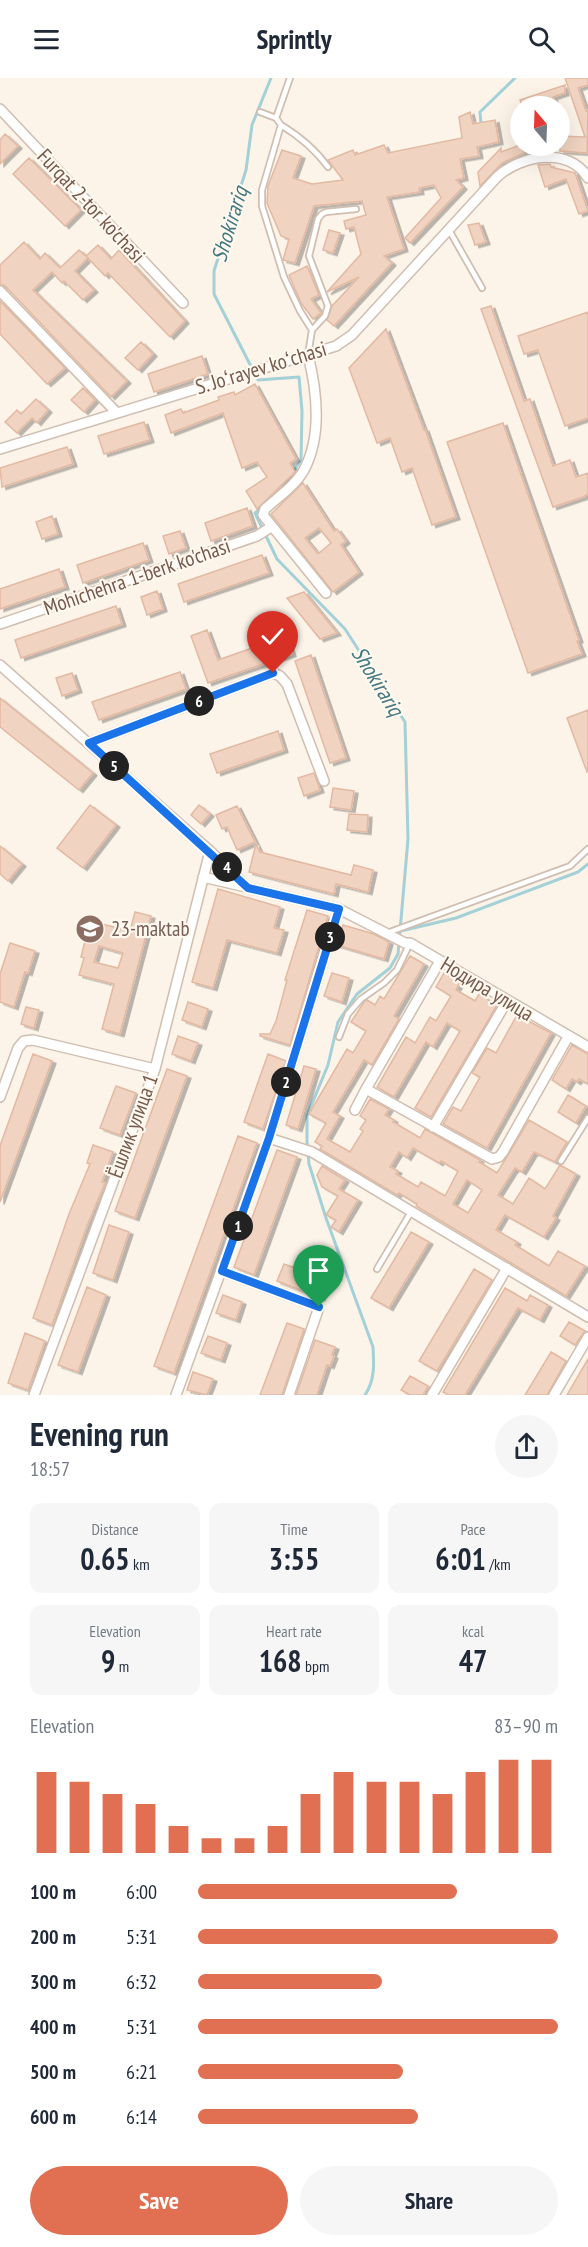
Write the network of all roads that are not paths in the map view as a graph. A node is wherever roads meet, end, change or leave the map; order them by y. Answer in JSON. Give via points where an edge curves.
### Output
{"nodes":[{"id":1,"x":290,"y":78,"type":"edge"},
{"id":2,"x":0,"y":110,"type":"edge"},
{"id":3,"x":260,"y":112,"type":"dead end"},
{"id":4,"x":276,"y":118,"type":"junction"},
{"id":5,"x":281,"y":125,"type":"junction"},
{"id":6,"x":328,"y":167,"type":"dead end"},
{"id":7,"x":585,"y":167,"type":"edge"},
{"id":8,"x":588,"y":178,"type":"edge"},
{"id":9,"x":356,"y":209,"type":"dead end"},
{"id":10,"x":449,"y":230,"type":"junction"},
{"id":11,"x":482,"y":288,"type":"dead end"},
{"id":12,"x":0,"y":291,"type":"edge"},
{"id":13,"x":183,"y":303,"type":"dead end"},
{"id":14,"x":312,"y":330,"type":"junction"},
{"id":15,"x":308,"y":355,"type":"junction"},
{"id":16,"x":116,"y":412,"type":"junction"},
{"id":17,"x":0,"y":449,"type":"edge"},
{"id":18,"x":271,"y":527,"type":"junction"},
{"id":19,"x":326,"y":593,"type":"dead end"},
{"id":20,"x":0,"y":624,"type":"edge"},
{"id":21,"x":0,"y":665,"type":"edge"},
{"id":22,"x":89,"y":743,"type":"junction"},
{"id":23,"x":324,"y":781,"type":"dead end"},
{"id":24,"x":588,"y":849,"type":"edge"},
{"id":25,"x":210,"y":851,"type":"junction"},
{"id":26,"x":203,"y":877,"type":"junction"},
{"id":27,"x":248,"y":888,"type":"junction"},
{"id":28,"x":339,"y":909,"type":"junction"},
{"id":29,"x":386,"y":933,"type":"junction"},
{"id":30,"x":408,"y":943,"type":"junction"},
{"id":31,"x":440,"y":961,"type":"junction"},
{"id":32,"x":507,"y":1000,"type":"junction"},
{"id":33,"x":339,"y":1037,"type":"dead end"},
{"id":34,"x":568,"y":1037,"type":"junction"},
{"id":35,"x":588,"y":1047,"type":"edge"},
{"id":36,"x":155,"y":1069,"type":"junction"},
{"id":37,"x":2,"y":1083,"type":"edge"},
{"id":38,"x":366,"y":1089,"type":"junction"},
{"id":39,"x":0,"y":1097,"type":"edge"},
{"id":40,"x":354,"y":1110,"type":"dead end"},
{"id":41,"x":588,"y":1118,"type":"edge"},
{"id":42,"x":433,"y":1127,"type":"junction"},
{"id":43,"x":269,"y":1138,"type":"junction"},
{"id":44,"x":561,"y":1161,"type":"dead end"},
{"id":45,"x":411,"y":1212,"type":"junction"},
{"id":46,"x":507,"y":1268,"type":"junction"},
{"id":47,"x":377,"y":1269,"type":"dead end"},
{"id":48,"x":222,"y":1271,"type":"junction"},
{"id":49,"x":588,"y":1317,"type":"edge"},
{"id":50,"x":588,"y":1337,"type":"edge"},
{"id":51,"x":34,"y":1395,"type":"edge"},
{"id":52,"x":176,"y":1395,"type":"edge"},
{"id":53,"x":289,"y":1395,"type":"edge"},
{"id":54,"x":432,"y":1395,"type":"edge"},
{"id":55,"x":554,"y":1395,"type":"edge"}],
"edges":[{"from":1,"to":4,"type":"lane"},
{"from":2,"to":13,"type":"street","name":"Furqat 2-tor ko'chasi"},
{"from":3,"to":4,"type":"lane"},
{"from":4,"to":5,"type":"lane"},
{"from":5,"to":6,"type":"lane","via":[[297,135]]},
{"from":5,"to":14,"type":"lane","via":[[262,190],[262,206],[284,277]]},
{"from":7,"to":8,"type":"street","name":"S. Joʻrayev koʻchasi"},
{"from":7,"to":10,"type":"street","name":"S. Joʻrayev koʻchasi","via":[[552,158],[520,161],[497,177]]},
{"from":9,"to":14,"type":"lane","via":[[326,212],[318,219],[309,256],[328,306],[325,316]]},
{"from":10,"to":11,"type":"lane"},
{"from":10,"to":15,"type":"street","name":"S. Joʻrayev koʻchasi","via":[[351,335],[336,346]]},
{"from":12,"to":16,"type":"street"},
{"from":14,"to":15,"type":"lane"},
{"from":15,"to":16,"type":"street","name":"S. Joʻrayev koʻchasi"},
{"from":15,"to":18,"type":"street","via":[[314,382],[316,429],[304,469],[262,512]]},
{"from":16,"to":17,"type":"street","name":"S. Joʻrayev koʻchasi"},
{"from":18,"to":19,"type":"street"},
{"from":18,"to":20,"type":"street","name":"Mohichehra 1-berk ko'chasi","via":[[257,536]]},
{"from":21,"to":22,"type":"street"},
{"from":22,"to":23,"type":"street","via":[[273,673],[287,684]]},
{"from":22,"to":25,"type":"street"},
{"from":24,"to":29,"type":"lane","via":[[570,866]]},
{"from":25,"to":26,"type":"street","name":"Ёшлик улица 1"},
{"from":25,"to":27,"type":"street"},
{"from":26,"to":27,"type":"street","name":"Нодира улица"},
{"from":26,"to":36,"type":"street","name":"Ёшлик улица 1"},
{"from":27,"to":28,"type":"street","name":"Нодира улица"},
{"from":28,"to":29,"type":"street","name":"Нодира улица"},
{"from":28,"to":43,"type":"street"},
{"from":29,"to":30,"type":"street","name":"Нодира улица"},
{"from":30,"to":31,"type":"street","name":"Нодира улица"},
{"from":30,"to":33,"type":"lane","via":[[398,970],[348,1014]]},
{"from":31,"to":32,"type":"street","name":"Нодира улица"},
{"from":31,"to":38,"type":"street"},
{"from":32,"to":34,"type":"street","name":"Нодира улица"},
{"from":32,"to":42,"type":"street"},
{"from":34,"to":35,"type":"street","name":"Нодира улица"},
{"from":34,"to":42,"type":"street","via":[[499,1156],[487,1158]]},
{"from":36,"to":37,"type":"street","via":[[33,1040],[24,1041],[18,1048]]},
{"from":36,"to":51,"type":"street","name":"Ёшлик улица 1"},
{"from":37,"to":39,"type":"street"},
{"from":38,"to":40,"type":"street"},
{"from":38,"to":42,"type":"street"},
{"from":41,"to":44,"type":"lane"},
{"from":43,"to":45,"type":"street","via":[[312,1152]]},
{"from":43,"to":48,"type":"street"},
{"from":45,"to":46,"type":"street"},
{"from":45,"to":47,"type":"lane"},
{"from":46,"to":49,"type":"street"},
{"from":46,"to":54,"type":"street"},
{"from":48,"to":52,"type":"street"},
{"from":48,"to":53,"type":"street","via":[[319,1307]]},
{"from":50,"to":55,"type":"street"}]}
